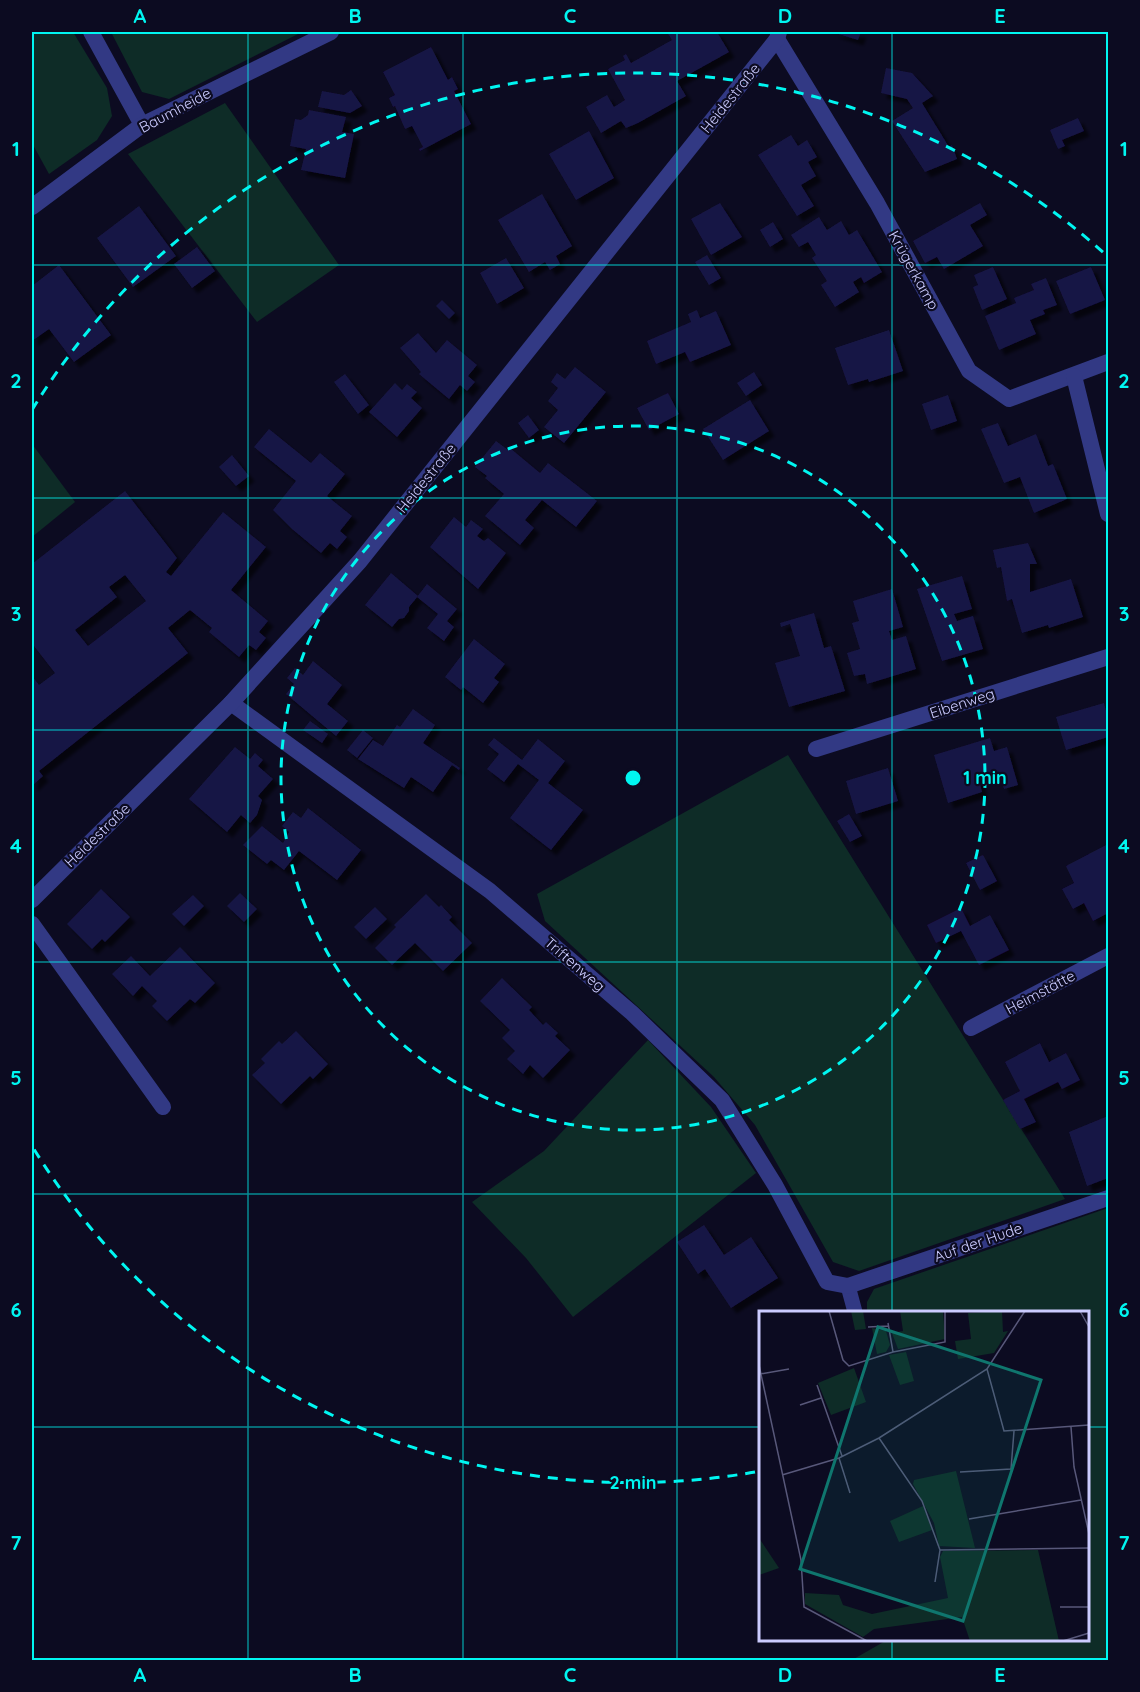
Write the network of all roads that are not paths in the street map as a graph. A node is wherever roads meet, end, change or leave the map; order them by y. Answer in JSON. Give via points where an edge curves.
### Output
{"nodes":[{"id":1,"x":91,"y":32,"type":"edge"},
{"id":2,"x":331,"y":32,"type":"edge"},
{"id":3,"x":778,"y":35,"type":"edge"},
{"id":4,"x":142,"y":125,"type":"junction"},
{"id":5,"x":32,"y":207,"type":"edge"},
{"id":6,"x":1108,"y":362,"type":"edge"},
{"id":7,"x":1074,"y":376,"type":"junction"},
{"id":8,"x":1108,"y":514,"type":"edge"},
{"id":9,"x":1108,"y":657,"type":"edge"},
{"id":10,"x":231,"y":703,"type":"junction"},
{"id":11,"x":816,"y":749,"type":"dead end"},
{"id":12,"x":34,"y":893,"type":"edge"},
{"id":13,"x":32,"y":924,"type":"edge"},
{"id":14,"x":1108,"y":956,"type":"edge"},
{"id":15,"x":971,"y":1028,"type":"dead end"},
{"id":16,"x":163,"y":1107,"type":"dead end"},
{"id":17,"x":1108,"y":1197,"type":"edge"},
{"id":18,"x":848,"y":1286,"type":"junction"},
{"id":19,"x":855,"y":1311,"type":"edge"}],
"edges":[{"from":1,"to":4,"type":"street"},
{"from":2,"to":4,"type":"street","name":"Baumheide"},
{"from":3,"to":7,"type":"street","name":"Krügerkamp","via":[[877,203],[969,371],[1009,399]]},
{"from":3,"to":10,"type":"street","name":"Heidestraße","via":[[360,561]]},
{"from":4,"to":5,"type":"street","name":"Baumheide"},
{"from":6,"to":7,"type":"street","name":"Krügerkamp"},
{"from":7,"to":8,"type":"street"},
{"from":9,"to":11,"type":"street","name":"Eibenweg"},
{"from":10,"to":12,"type":"street","name":"Heidestraße"},
{"from":10,"to":18,"type":"street","name":"Triftenweg","via":[[490,891],[632,1013],[722,1100],[775,1185],[827,1282]]},
{"from":13,"to":16,"type":"street"},
{"from":14,"to":15,"type":"street","name":"Heimstätte"},
{"from":17,"to":18,"type":"street","name":"Auf der Hude"},
{"from":18,"to":19,"type":"lane"}]}
